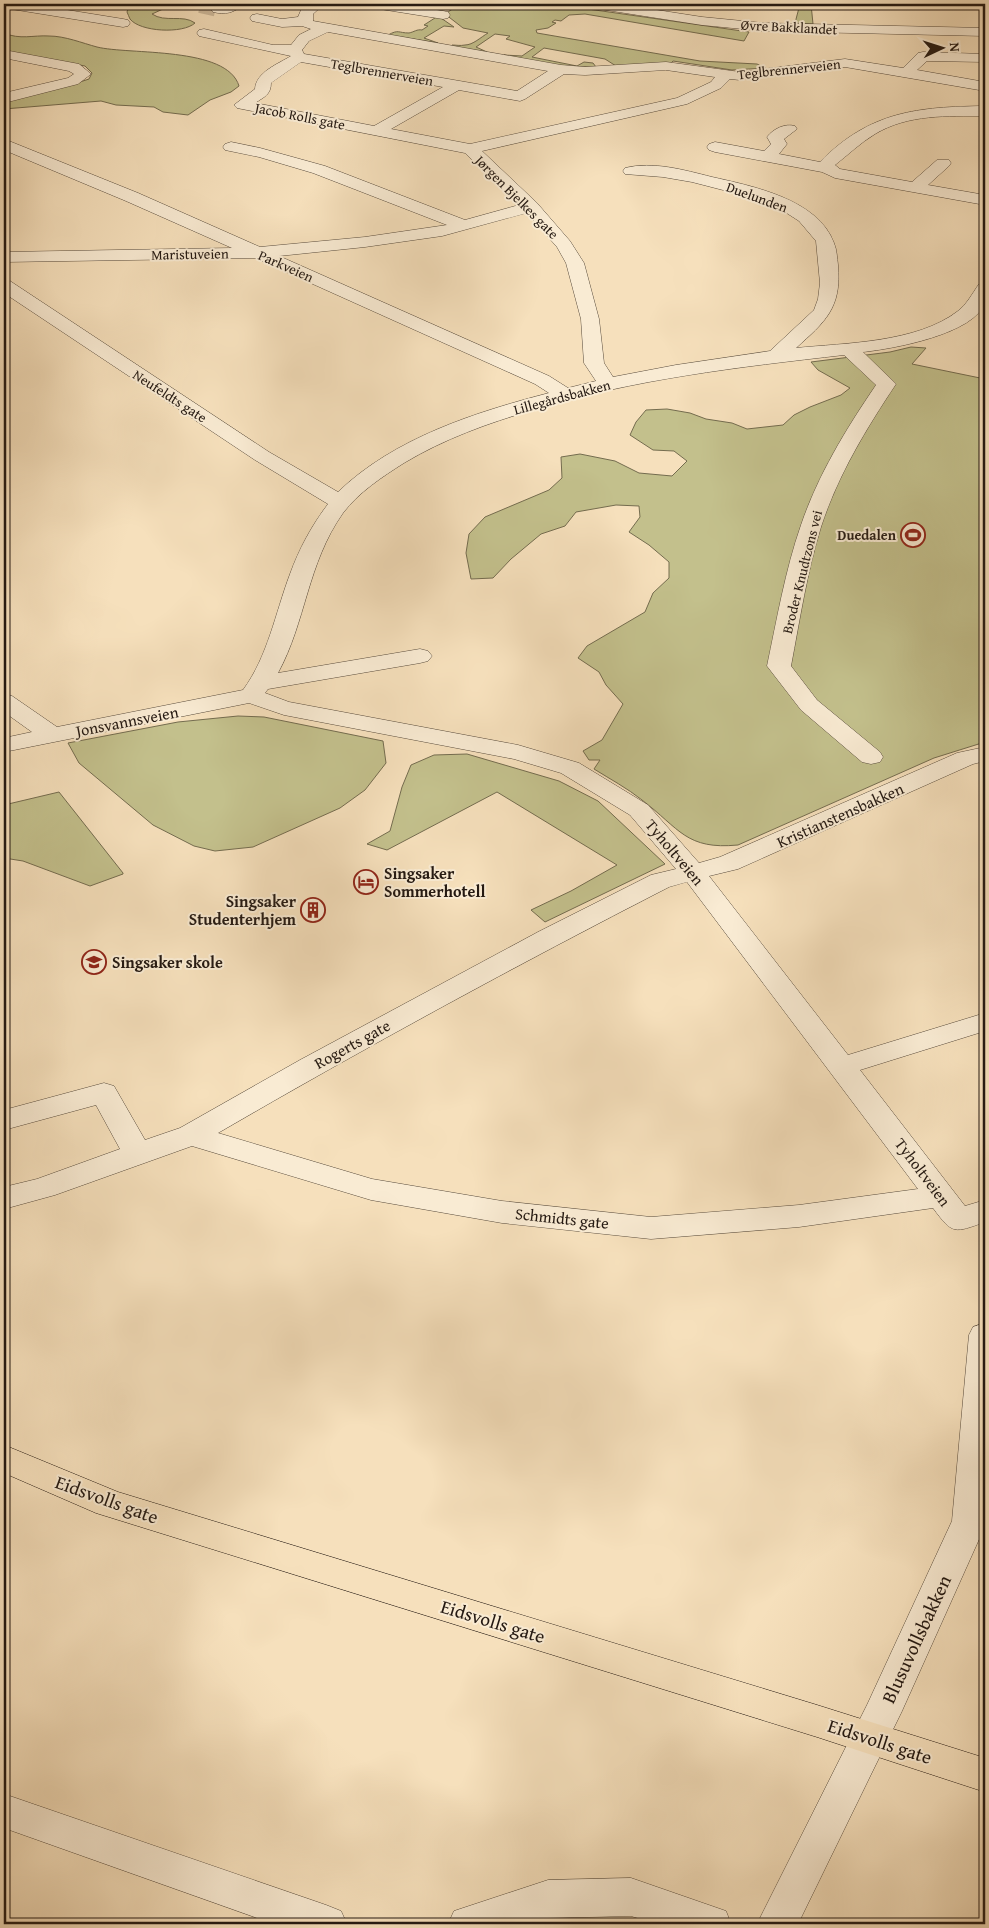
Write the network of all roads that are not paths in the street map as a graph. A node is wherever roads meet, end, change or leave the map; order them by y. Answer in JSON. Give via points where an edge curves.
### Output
{"nodes":[{"id":1,"x":6,"y":4,"type":"edge"},
{"id":2,"x":88,"y":4,"type":"edge"},
{"id":3,"x":236,"y":4,"type":"edge"},
{"id":4,"x":296,"y":4,"type":"edge"},
{"id":5,"x":374,"y":4,"type":"edge"},
{"id":6,"x":593,"y":4,"type":"edge"},
{"id":7,"x":670,"y":4,"type":"edge"},
{"id":8,"x":314,"y":5,"type":"edge"},
{"id":9,"x":218,"y":9,"type":"dead end"},
{"id":10,"x":443,"y":15,"type":"dead end"},
{"id":11,"x":660,"y":15,"type":"junction"},
{"id":12,"x":257,"y":18,"type":"dead end"},
{"id":13,"x":305,"y":21,"type":"junction"},
{"id":14,"x":122,"y":23,"type":"junction"},
{"id":15,"x":324,"y":28,"type":"junction"},
{"id":16,"x":985,"y":32,"type":"edge"},
{"id":17,"x":204,"y":33,"type":"dead end"},
{"id":18,"x":106,"y":36,"type":"dead end"},
{"id":19,"x":4,"y":54,"type":"edge"},
{"id":20,"x":297,"y":54,"type":"junction"},
{"id":21,"x":764,"y":58,"type":"dead end"},
{"id":22,"x":985,"y":58,"type":"edge"},
{"id":23,"x":561,"y":68,"type":"junction"},
{"id":24,"x":782,"y":70,"type":"junction"},
{"id":25,"x":906,"y":73,"type":"junction"},
{"id":26,"x":726,"y":74,"type":"junction"},
{"id":27,"x":455,"y":86,"type":"junction"},
{"id":28,"x":985,"y":86,"type":"edge"},
{"id":29,"x":4,"y":98,"type":"edge"},
{"id":30,"x":985,"y":111,"type":"edge"},
{"id":31,"x":789,"y":128,"type":"dead end"},
{"id":32,"x":376,"y":131,"type":"junction"},
{"id":33,"x":453,"y":133,"type":"dead end"},
{"id":34,"x":437,"y":143,"type":"junction"},
{"id":35,"x":4,"y":144,"type":"edge"},
{"id":36,"x":231,"y":147,"type":"dead end"},
{"id":37,"x":715,"y":147,"type":"dead end"},
{"id":38,"x":470,"y":149,"type":"junction"},
{"id":39,"x":768,"y":157,"type":"junction"},
{"id":40,"x":943,"y":163,"type":"dead end"},
{"id":41,"x":827,"y":168,"type":"junction"},
{"id":42,"x":631,"y":171,"type":"dead end"},
{"id":43,"x":916,"y":187,"type":"junction"},
{"id":44,"x":985,"y":200,"type":"edge"},
{"id":45,"x":531,"y":207,"type":"junction"},
{"id":46,"x":463,"y":225,"type":"junction"},
{"id":47,"x":257,"y":253,"type":"junction"},
{"id":48,"x":4,"y":257,"type":"edge"},
{"id":49,"x":4,"y":285,"type":"edge"},
{"id":50,"x":985,"y":288,"type":"edge"},
{"id":51,"x":849,"y":350,"type":"junction"},
{"id":52,"x":775,"y":356,"type":"junction"},
{"id":53,"x":608,"y":384,"type":"junction"},
{"id":54,"x":565,"y":395,"type":"junction"},
{"id":55,"x":340,"y":502,"type":"junction"},
{"id":56,"x":420,"y":656,"type":"dead end"},
{"id":57,"x":256,"y":690,"type":"junction"},
{"id":58,"x":4,"y":701,"type":"edge"},
{"id":59,"x":52,"y":736,"type":"junction"},
{"id":60,"x":4,"y":745,"type":"edge"},
{"id":61,"x":985,"y":754,"type":"edge"},
{"id":62,"x":871,"y":757,"type":"dead end"},
{"id":63,"x":692,"y":871,"type":"junction"},
{"id":64,"x":985,"y":1022,"type":"edge"},
{"id":65,"x":842,"y":1066,"type":"junction"},
{"id":66,"x":4,"y":1120,"type":"edge"},
{"id":67,"x":191,"y":1135,"type":"junction"},
{"id":68,"x":138,"y":1154,"type":"junction"},
{"id":69,"x":4,"y":1198,"type":"edge"},
{"id":70,"x":962,"y":1209,"type":"edge"},
{"id":71,"x":985,"y":1335,"type":"edge"},
{"id":72,"x":4,"y":1458,"type":"edge"},
{"id":73,"x":870,"y":1737,"type":"junction"},
{"id":74,"x":985,"y":1775,"type":"edge"},
{"id":75,"x":4,"y":1811,"type":"edge"},
{"id":76,"x":326,"y":1924,"type":"edge"},
{"id":77,"x":469,"y":1924,"type":"edge"},
{"id":78,"x":711,"y":1924,"type":"edge"},
{"id":79,"x":777,"y":1924,"type":"edge"}],
"edges":[{"from":1,"to":14,"type":"street"},
{"from":2,"to":14,"type":"street","via":[[118,12]]},
{"from":3,"to":9,"type":"street","via":[[225,10]]},
{"from":4,"to":8,"type":"street"},
{"from":5,"to":10,"type":"street"},
{"from":6,"to":11,"type":"street","name":"Øvre Bakklandet"},
{"from":7,"to":11,"type":"street"},
{"from":8,"to":13,"type":"street","via":[[306,13]]},
{"from":11,"to":16,"type":"street","name":"Øvre Bakklandet","via":[[763,27]]},
{"from":12,"to":13,"type":"street","via":[[282,23]]},
{"from":13,"to":15,"type":"street","name":"Teglbrennerveien"},
{"from":14,"to":18,"type":"street","via":[[119,30]]},
{"from":15,"to":20,"type":"street","via":[[304,38]]},
{"from":15,"to":23,"type":"street","name":"Teglbrennerveien"},
{"from":17,"to":20,"type":"street","name":"Teglbrennerveien"},
{"from":19,"to":29,"type":"street","via":[[74,67],[84,74],[73,81]]},
{"from":20,"to":27,"type":"street","name":"Teglbrennerveien"},
{"from":20,"to":32,"type":"street","name":"Jacob Rolls gate","via":[[263,82],[263,91],[242,106]]},
{"from":21,"to":24,"type":"street","via":[[763,61]]},
{"from":22,"to":25,"type":"street","via":[[923,56]]},
{"from":23,"to":26,"type":"street","name":"Teglbrennerveien","via":[[585,71],[666,66]]},
{"from":23,"to":27,"type":"street","name":"Teglbrennerveien","via":[[520,96]]},
{"from":24,"to":25,"type":"street","name":"Teglbrennerveien","via":[[836,63]]},
{"from":24,"to":26,"type":"street","name":"Teglbrennerveien","via":[[753,75]]},
{"from":25,"to":28,"type":"street","name":"Teglbrennerveien"},
{"from":26,"to":38,"type":"street","name":"Jørgen Bjelkes gate","via":[[716,85],[682,101]]},
{"from":27,"to":32,"type":"street"},
{"from":30,"to":41,"type":"street","via":[[941,112],[876,126],[827,164]]},
{"from":31,"to":39,"type":"street","via":[[775,137],[779,144]]},
{"from":32,"to":34,"type":"street","name":"Jacob Rolls gate"},
{"from":33,"to":34,"type":"street"},
{"from":34,"to":38,"type":"street","name":"Jacob Rolls gate"},
{"from":35,"to":47,"type":"street","name":"Parkveien"},
{"from":36,"to":46,"type":"street","via":[[289,159]]},
{"from":37,"to":39,"type":"street"},
{"from":38,"to":45,"type":"street","name":"Jørgen Bjelkes gate"},
{"from":39,"to":41,"type":"street"},
{"from":40,"to":43,"type":"street"},
{"from":41,"to":43,"type":"street","via":[[835,173]]},
{"from":42,"to":52,"type":"street","name":"Duelunden","via":[[654,169],[727,185],[779,202],[799,213],[813,226],[825,242],[829,262],[830,287],[824,311]]},
{"from":43,"to":44,"type":"street"},
{"from":45,"to":46,"type":"street","name":"Maristuveien"},
{"from":45,"to":53,"type":"street","name":"Jørgen Bjelkes gate","via":[[575,263],[590,319],[594,363]]},
{"from":46,"to":47,"type":"street","name":"Maristuveien","via":[[365,242]]},
{"from":47,"to":48,"type":"street","name":"Maristuveien"},
{"from":47,"to":54,"type":"street","name":"Parkveien","via":[[542,380]]},
{"from":49,"to":55,"type":"street","name":"Neufeldts gate","via":[[262,456]]},
{"from":50,"to":51,"type":"street","name":"Lillegårdsbakken","via":[[972,308],[943,327],[896,342]]},
{"from":51,"to":52,"type":"street","name":"Lillegårdsbakken"},
{"from":51,"to":62,"type":"street","name":"Broder Knudtzons vei","via":[[886,384],[857,427],[818,507],[805,546],[779,666],[809,705]]},
{"from":52,"to":53,"type":"street","name":"Lillegårdsbakken"},
{"from":53,"to":54,"type":"street","name":"Lillegårdsbakken"},
{"from":54,"to":55,"type":"street","name":"Lillegårdsbakken","via":[[463,426],[414,448],[369,476]]},
{"from":55,"to":57,"type":"street","name":"Lillegårdsbakken","via":[[301,574],[286,629]]},
{"from":56,"to":57,"type":"street"},
{"from":57,"to":59,"type":"street","name":"Jonsvannsveien"},
{"from":57,"to":63,"type":"street","name":"Tyholtveien","via":[[284,708],[518,752],[570,768],[639,810]]},
{"from":58,"to":59,"type":"street"},
{"from":59,"to":60,"type":"street","name":"Jonsvannsveien"},
{"from":61,"to":63,"type":"street","name":"Kristianstensbakken","via":[[966,758],[729,863]]},
{"from":63,"to":65,"type":"street","name":"Tyholtveien"},
{"from":63,"to":67,"type":"street","name":"Rogerts gate","via":[[660,881],[548,938]]},
{"from":64,"to":65,"type":"street"},
{"from":65,"to":70,"type":"street","name":"Tyholtveien"},
{"from":66,"to":68,"type":"street","via":[[104,1093]]},
{"from":67,"to":68,"type":"street","name":"Rogerts gate"},
{"from":67,"to":70,"type":"street","name":"Schmidts gate","via":[[371,1189],[502,1212],[652,1228],[799,1216]]},
{"from":68,"to":69,"type":"street","name":"Rogerts gate","via":[[44,1188]]},
{"from":71,"to":73,"type":"street","name":"Blusuvollsbakken","via":[[970,1521]]},
{"from":72,"to":73,"type":"main road","name":"Eidsvolls gate","via":[[108,1503]]},
{"from":73,"to":74,"type":"main road","name":"Eidsvolls gate"},
{"from":73,"to":79,"type":"street","name":"Blusuvollsbakken"},
{"from":75,"to":76,"type":"street"},
{"from":77,"to":78,"type":"street","via":[[548,1899],[631,1897]]}]}
